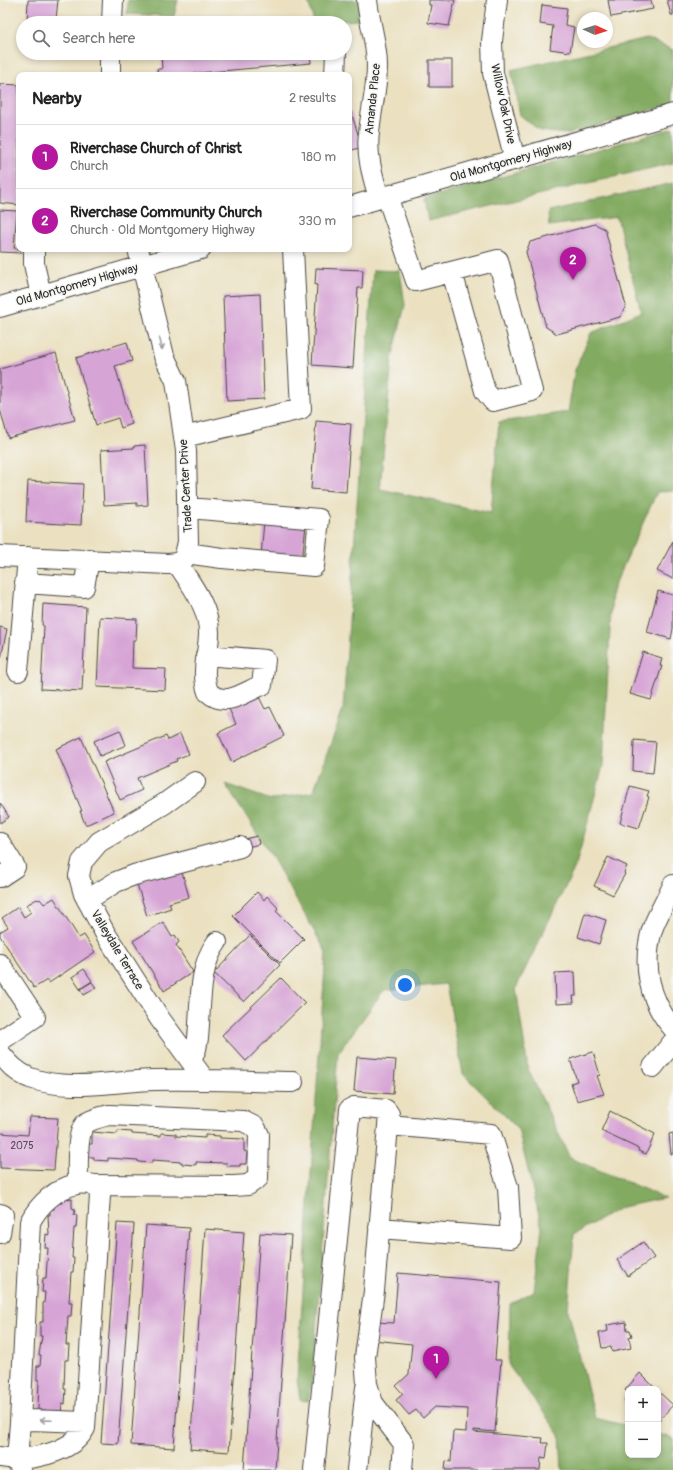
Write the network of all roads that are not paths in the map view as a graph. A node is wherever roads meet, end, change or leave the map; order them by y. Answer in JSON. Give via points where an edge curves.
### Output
{"nodes":[{"id":1,"x":113,"y":0,"type":"edge"},
{"id":2,"x":367,"y":0,"type":"edge"},
{"id":3,"x":497,"y":0,"type":"edge"},
{"id":4,"x":112,"y":16,"type":"edge"},
{"id":5,"x":110,"y":60,"type":"edge"},
{"id":6,"x":336,"y":60,"type":"edge"},
{"id":7,"x":110,"y":72,"type":"edge"},
{"id":8,"x":335,"y":72,"type":"edge"},
{"id":9,"x":673,"y":114,"type":"edge"},
{"id":10,"x":515,"y":160,"type":"junction"},
{"id":11,"x":383,"y":197,"type":"junction"},
{"id":12,"x":352,"y":206,"type":"edge"},
{"id":13,"x":34,"y":252,"type":"edge"},
{"id":14,"x":178,"y":252,"type":"edge"},
{"id":15,"x":293,"y":252,"type":"edge"},
{"id":16,"x":140,"y":257,"type":"edge"},
{"id":17,"x":452,"y":272,"type":"junction"},
{"id":18,"x":41,"y":295,"type":"junction"},
{"id":19,"x":0,"y":307,"type":"edge"},
{"id":20,"x":184,"y":437,"type":"junction"},
{"id":21,"x":188,"y":508,"type":"junction"},
{"id":22,"x":0,"y":556,"type":"edge"},
{"id":23,"x":28,"y":558,"type":"junction"},
{"id":24,"x":182,"y":558,"type":"junction"},
{"id":25,"x":89,"y":559,"type":"junction"},
{"id":26,"x":25,"y":583,"type":"junction"},
{"id":27,"x":206,"y":655,"type":"dead end"},
{"id":28,"x":18,"y":671,"type":"dead end"},
{"id":29,"x":195,"y":782,"type":"dead end"},
{"id":30,"x":0,"y":843,"type":"edge"},
{"id":31,"x":240,"y":847,"type":"dead end"},
{"id":32,"x":0,"y":876,"type":"edge"},
{"id":33,"x":673,"y":885,"type":"edge"},
{"id":34,"x":87,"y":900,"type":"junction"},
{"id":35,"x":217,"y":942,"type":"dead end"},
{"id":36,"x":0,"y":964,"type":"edge"},
{"id":37,"x":673,"y":1028,"type":"edge"},
{"id":38,"x":0,"y":1041,"type":"edge"},
{"id":39,"x":673,"y":1042,"type":"edge"},
{"id":40,"x":0,"y":1053,"type":"edge"},
{"id":41,"x":190,"y":1061,"type":"junction"},
{"id":42,"x":652,"y":1067,"type":"dead end"},
{"id":43,"x":204,"y":1079,"type":"junction"},
{"id":44,"x":294,"y":1082,"type":"dead end"},
{"id":45,"x":389,"y":1125,"type":"junction"},
{"id":46,"x":87,"y":1184,"type":"junction"},
{"id":47,"x":0,"y":1214,"type":"edge"},
{"id":48,"x":379,"y":1228,"type":"junction"},
{"id":49,"x":0,"y":1233,"type":"edge"},
{"id":50,"x":367,"y":1384,"type":"junction"},
{"id":51,"x":85,"y":1422,"type":"junction"},
{"id":52,"x":20,"y":1423,"type":"junction"},
{"id":53,"x":13,"y":1462,"type":"edge"},
{"id":54,"x":314,"y":1470,"type":"edge"},
{"id":55,"x":357,"y":1470,"type":"edge"},
{"id":56,"x":402,"y":1470,"type":"edge"}],
"edges":[{"from":1,"to":4,"type":"street"},
{"from":2,"to":11,"type":"street","name":"Amanda Place","via":[[374,30],[377,66],[369,155]]},
{"from":3,"to":10,"type":"street","name":"Willow Oak Drive","via":[[492,41],[493,73]]},
{"from":5,"to":7,"type":"street"},
{"from":6,"to":8,"type":"street"},
{"from":9,"to":10,"type":"street","name":"Old Montgomery Highway"},
{"from":10,"to":11,"type":"street","name":"Old Montgomery Highway"},
{"from":11,"to":12,"type":"street","name":"Old Montgomery Highway"},
{"from":11,"to":17,"type":"street","name":"Amanda Place","via":[[416,281]]},
{"from":13,"to":18,"type":"street"},
{"from":14,"to":16,"type":"street","name":"Old Montgomery Highway"},
{"from":15,"to":20,"type":"street","via":[[301,409]]},
{"from":16,"to":18,"type":"street","name":"Old Montgomery Highway"},
{"from":16,"to":20,"type":"street","name":"Trade Center Drive","via":[[162,296],[178,354],[176,381]]},
{"from":17,"to":17,"type":"street","via":[[498,260],[532,391],[493,401],[485,391]]},
{"from":18,"to":19,"type":"street","name":"Old Montgomery Highway"},
{"from":20,"to":21,"type":"street","name":"Trade Center Drive"},
{"from":21,"to":24,"type":"street","name":"Trade Center Drive","via":[[188,542]]},
{"from":21,"to":24,"type":"street","via":[[319,519],[314,566],[222,558]]},
{"from":22,"to":23,"type":"street"},
{"from":23,"to":25,"type":"street"},
{"from":23,"to":26,"type":"street"},
{"from":24,"to":25,"type":"street"},
{"from":24,"to":27,"type":"street","via":[[206,613],[209,633]]},
{"from":25,"to":26,"type":"street","via":[[84,587]]},
{"from":26,"to":28,"type":"street"},
{"from":29,"to":34,"type":"street","name":"Valleydale Terrace","via":[[164,804],[99,842],[82,862],[79,876]]},
{"from":30,"to":32,"type":"street","via":[[15,867]]},
{"from":31,"to":34,"type":"street","via":[[134,875],[116,882]]},
{"from":33,"to":37,"type":"street","via":[[652,929],[647,958],[655,1002]]},
{"from":34,"to":41,"type":"street","name":"Valleydale Terrace","via":[[104,933]]},
{"from":35,"to":41,"type":"street","via":[[209,952],[204,968],[198,1038]]},
{"from":36,"to":38,"type":"street","via":[[36,1017]]},
{"from":39,"to":42,"type":"street"},
{"from":40,"to":43,"type":"street","via":[[18,1072],[57,1084]]},
{"from":41,"to":43,"type":"street","name":"Valleydale Terrace"},
{"from":43,"to":44,"type":"street"},
{"from":45,"to":48,"type":"street"},
{"from":45,"to":48,"type":"street","via":[[491,1134],[508,1187],[511,1238]]},
{"from":45,"to":54,"type":"street","via":[[389,1114],[386,1110],[354,1107],[350,1109]]},
{"from":46,"to":46,"type":"street","via":[[248,1184],[258,1178],[259,1135],[255,1127],[243,1121],[108,1115],[86,1124],[80,1131]]},
{"from":46,"to":51,"type":"street","via":[[100,1195]]},
{"from":46,"to":52,"type":"street","via":[[59,1191],[36,1209],[30,1222]]},
{"from":47,"to":49,"type":"street","via":[[3,1215]]},
{"from":48,"to":50,"type":"street","via":[[365,1357]]},
{"from":50,"to":55,"type":"street"},
{"from":50,"to":56,"type":"street","via":[[373,1403],[404,1444]]},
{"from":51,"to":52,"type":"street","one_way":true,"via":[[30,1420]]},
{"from":51,"to":53,"type":"street","via":[[81,1436],[71,1444],[55,1452]]},
{"from":52,"to":53,"type":"street"}]}
